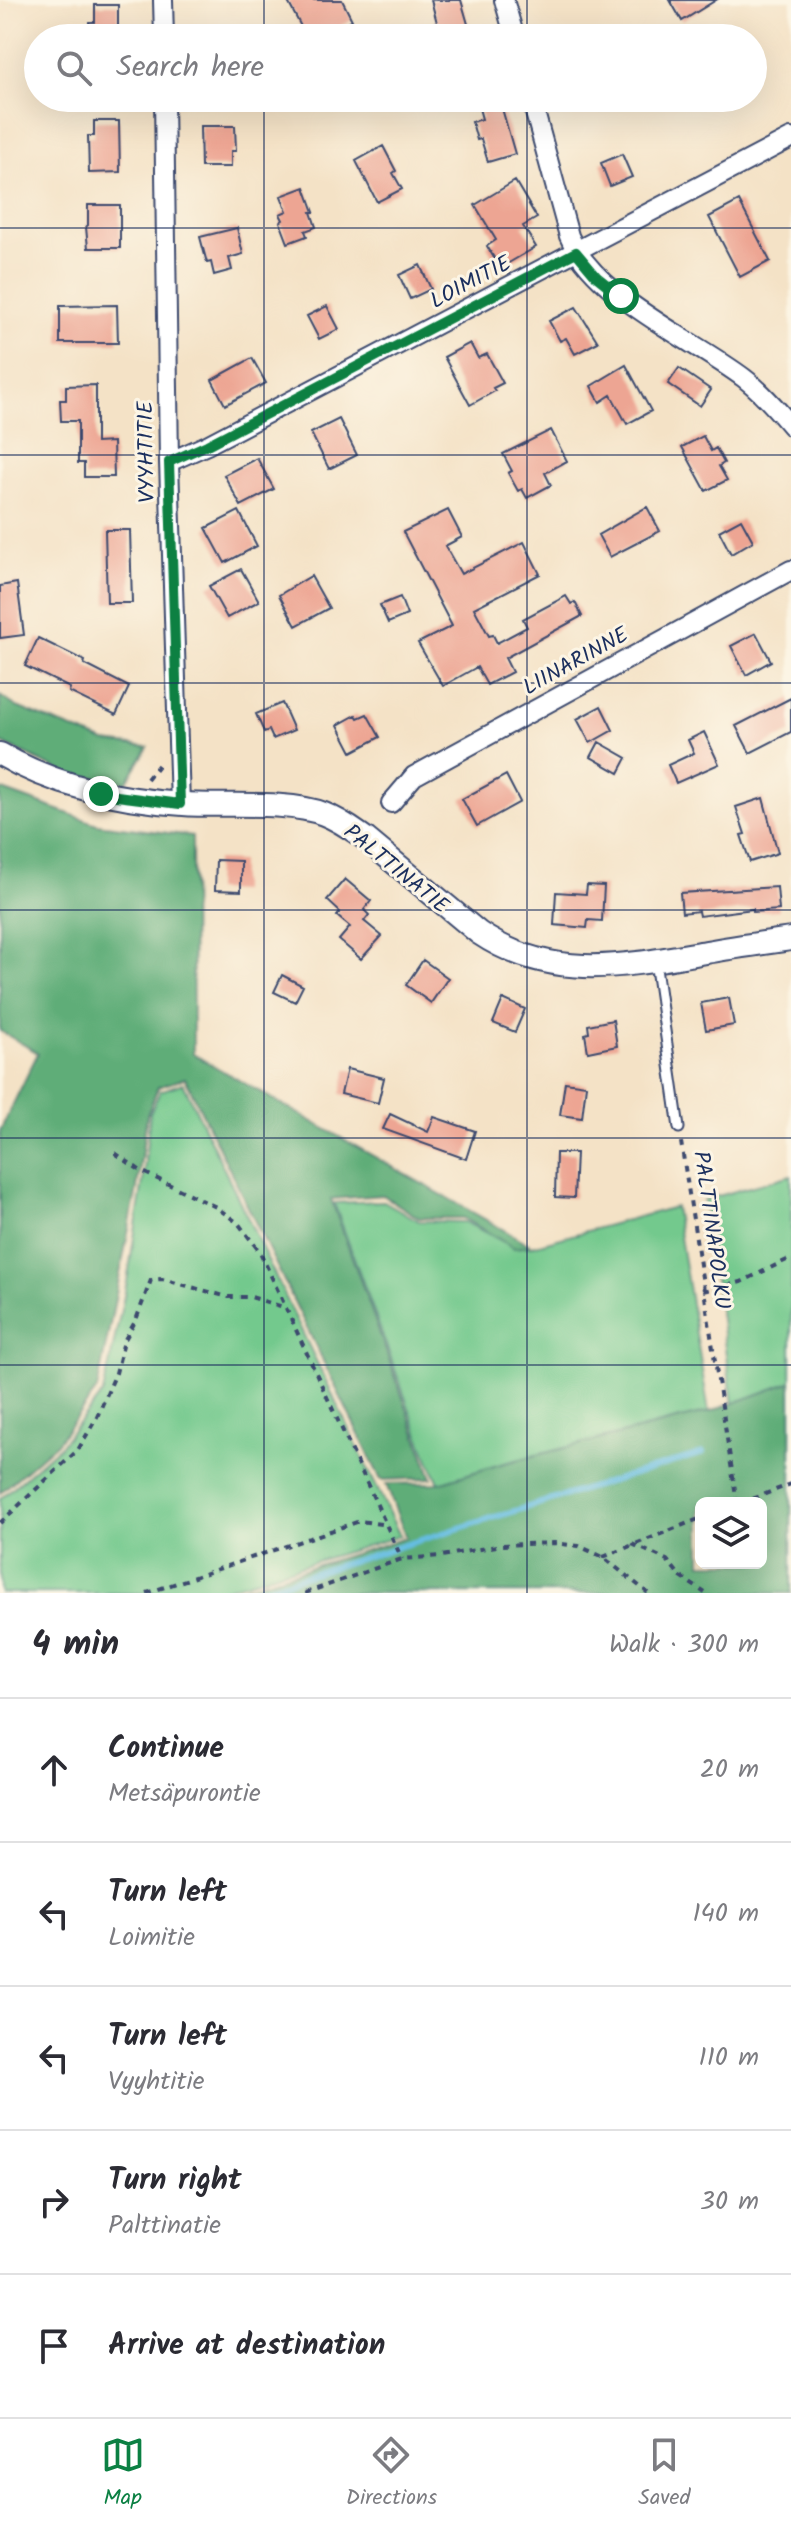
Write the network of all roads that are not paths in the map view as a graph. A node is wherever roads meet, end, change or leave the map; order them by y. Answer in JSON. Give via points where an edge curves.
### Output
{"nodes":[{"id":1,"x":163,"y":0,"type":"edge"},
{"id":2,"x":504,"y":0,"type":"edge"},
{"id":3,"x":164,"y":24,"type":"edge"},
{"id":4,"x":511,"y":24,"type":"edge"},
{"id":5,"x":164,"y":112,"type":"edge"},
{"id":6,"x":535,"y":112,"type":"edge"},
{"id":7,"x":791,"y":138,"type":"edge"},
{"id":8,"x":576,"y":252,"type":"junction"},
{"id":9,"x":791,"y":426,"type":"edge"},
{"id":10,"x":169,"y":462,"type":"junction"},
{"id":11,"x":791,"y":570,"type":"edge"},
{"id":12,"x":0,"y":754,"type":"edge"},
{"id":13,"x":391,"y":803,"type":"dead end"},
{"id":14,"x":180,"y":804,"type":"junction"},
{"id":15,"x":791,"y":939,"type":"edge"},
{"id":16,"x":655,"y":961,"type":"junction"},
{"id":17,"x":679,"y":1128,"type":"road end"}],
"edges":[{"from":1,"to":3,"type":"street"},
{"from":2,"to":4,"type":"street"},
{"from":5,"to":10,"type":"street","name":"VYYHTITIE"},
{"from":6,"to":8,"type":"street"},
{"from":7,"to":8,"type":"street","name":"LOIMITIE"},
{"from":8,"to":9,"type":"street","via":[[621,296],[745,379]]},
{"from":8,"to":10,"type":"street","name":"LOIMITIE"},
{"from":10,"to":14,"type":"street","name":"VYYHTITIE"},
{"from":11,"to":13,"type":"street","name":"LIINARINNE","via":[[414,776]]},
{"from":12,"to":14,"type":"street","name":"PALTTINATIE","via":[[101,794]]},
{"from":14,"to":16,"type":"street","name":"PALTTINATIE","via":[[303,808],[324,814],[366,839],[479,933],[533,959],[586,968]]},
{"from":15,"to":16,"type":"street","name":"PALTTINATIE"},
{"from":16,"to":17,"type":"lane","name":"PALTTINAPOLKU"}]}
